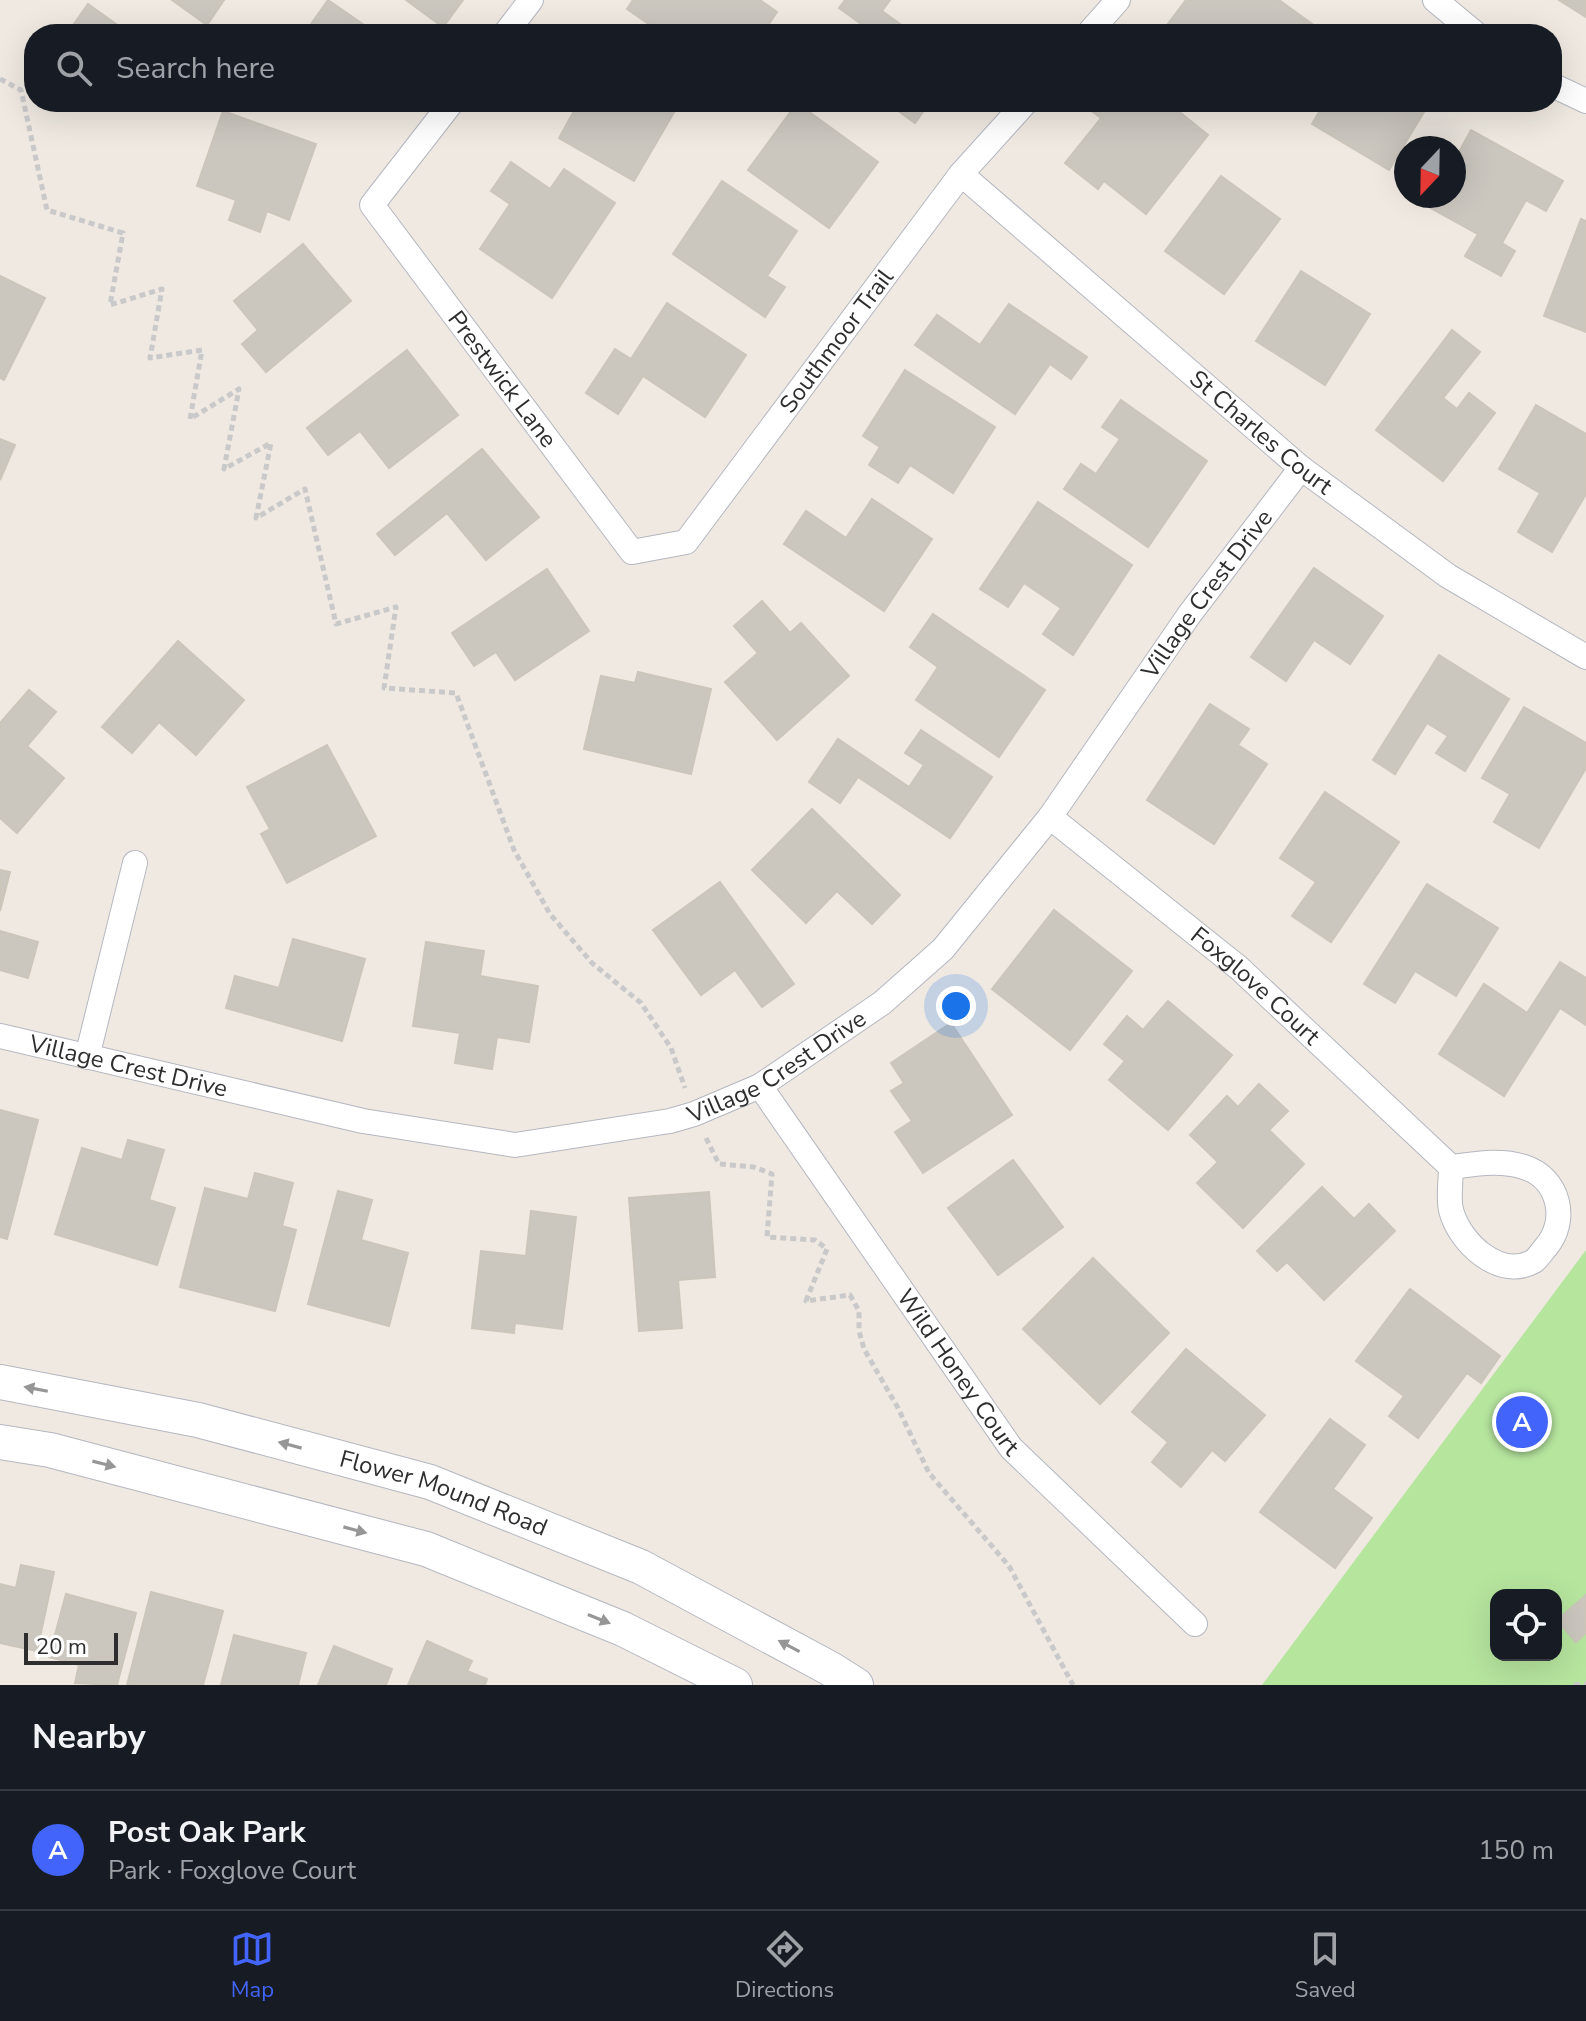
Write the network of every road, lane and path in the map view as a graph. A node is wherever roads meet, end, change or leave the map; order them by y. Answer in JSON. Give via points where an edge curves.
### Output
{"nodes":[{"id":1,"x":531,"y":0,"type":"edge"},
{"id":2,"x":1118,"y":0,"type":"edge"},
{"id":3,"x":1435,"y":0,"type":"edge"},
{"id":4,"x":513,"y":24,"type":"edge"},
{"id":5,"x":1097,"y":24,"type":"edge"},
{"id":6,"x":1464,"y":24,"type":"edge"},
{"id":7,"x":0,"y":79,"type":"edge"},
{"id":8,"x":1562,"y":90,"type":"edge"},
{"id":9,"x":1586,"y":101,"type":"edge"},
{"id":10,"x":24,"y":104,"type":"edge"},
{"id":11,"x":26,"y":112,"type":"edge"},
{"id":12,"x":444,"y":112,"type":"edge"},
{"id":13,"x":1017,"y":112,"type":"edge"},
{"id":14,"x":961,"y":174,"type":"junction"},
{"id":15,"x":1301,"y":468,"type":"junction"},
{"id":16,"x":632,"y":552,"type":"joint"},
{"id":17,"x":1586,"y":657,"type":"edge"},
{"id":18,"x":1050,"y":817,"type":"junction"},
{"id":19,"x":135,"y":863,"type":"dead end"},
{"id":20,"x":0,"y":1036,"type":"edge"},
{"id":21,"x":87,"y":1057,"type":"junction"},
{"id":22,"x":760,"y":1086,"type":"junction"},
{"id":23,"x":694,"y":1114,"type":"junction"},
{"id":24,"x":1451,"y":1167,"type":"junction"},
{"id":25,"x":0,"y":1382,"type":"edge"},
{"id":26,"x":0,"y":1442,"type":"edge"},
{"id":27,"x":1195,"y":1624,"type":"dead end"},
{"id":28,"x":1586,"y":1684,"type":"edge"},
{"id":29,"x":735,"y":1685,"type":"edge"},
{"id":30,"x":856,"y":1685,"type":"edge"},
{"id":31,"x":1073,"y":1685,"type":"edge"},
{"id":32,"x":1574,"y":1685,"type":"edge"}],
"edges":[{"from":1,"to":4,"type":"street"},
{"from":2,"to":5,"type":"street"},
{"from":3,"to":6,"type":"street"},
{"from":7,"to":10,"type":"path","via":[[21,90]]},
{"from":8,"to":9,"type":"street"},
{"from":11,"to":23,"type":"path","via":[[47,210],[123,233],[110,305],[162,289],[150,358],[202,350],[190,419],[239,389],[224,469],[271,443],[256,518],[305,489],[336,624],[396,607],[384,688],[456,693],[514,850],[550,914],[592,963],[641,1003],[671,1048]]},
{"from":12,"to":16,"type":"street","name":"Prestwick Lane","via":[[372,205]]},
{"from":13,"to":14,"type":"street","name":"Southmoor Trail"},
{"from":14,"to":15,"type":"street","name":"St Charles Court"},
{"from":14,"to":16,"type":"street","name":"Southmoor Trail","via":[[686,542]]},
{"from":15,"to":17,"type":"street","name":"St Charles Court","via":[[1448,576]]},
{"from":15,"to":18,"type":"street","name":"Village Crest Drive","via":[[1189,615]]},
{"from":18,"to":22,"type":"street","name":"Village Crest Drive","via":[[943,949],[882,1003]]},
{"from":18,"to":24,"type":"street","name":"Foxglove Court","via":[[1239,968]]},
{"from":19,"to":21,"type":"street"},
{"from":20,"to":21,"type":"street","name":"Village Crest Drive"},
{"from":21,"to":23,"type":"street","name":"Village Crest Drive","via":[[363,1121],[515,1145]]},
{"from":22,"to":23,"type":"street","name":"Village Crest Drive"},
{"from":22,"to":27,"type":"street","name":"Wild Honey Court","via":[[1011,1448]]},
{"from":23,"to":31,"type":"path","via":[[719,1164],[772,1174],[767,1237],[815,1240],[827,1249],[806,1301],[850,1295],[859,1311],[864,1349],[929,1473],[1009,1566]]},
{"from":24,"to":24,"type":"street","via":[[1450,1209],[1464,1240],[1489,1260],[1513,1265],[1534,1261],[1559,1224],[1559,1201],[1547,1182],[1526,1168],[1492,1162]]},
{"from":30,"to":25,"type":"main road","name":"Flower Mound Road","one_way":true,"via":[[641,1567],[430,1482],[198,1420]]},
{"from":26,"to":29,"type":"main road","one_way":true,"via":[[65,1454],[426,1549],[623,1629]]},
{"from":28,"to":32,"type":"path"}]}
